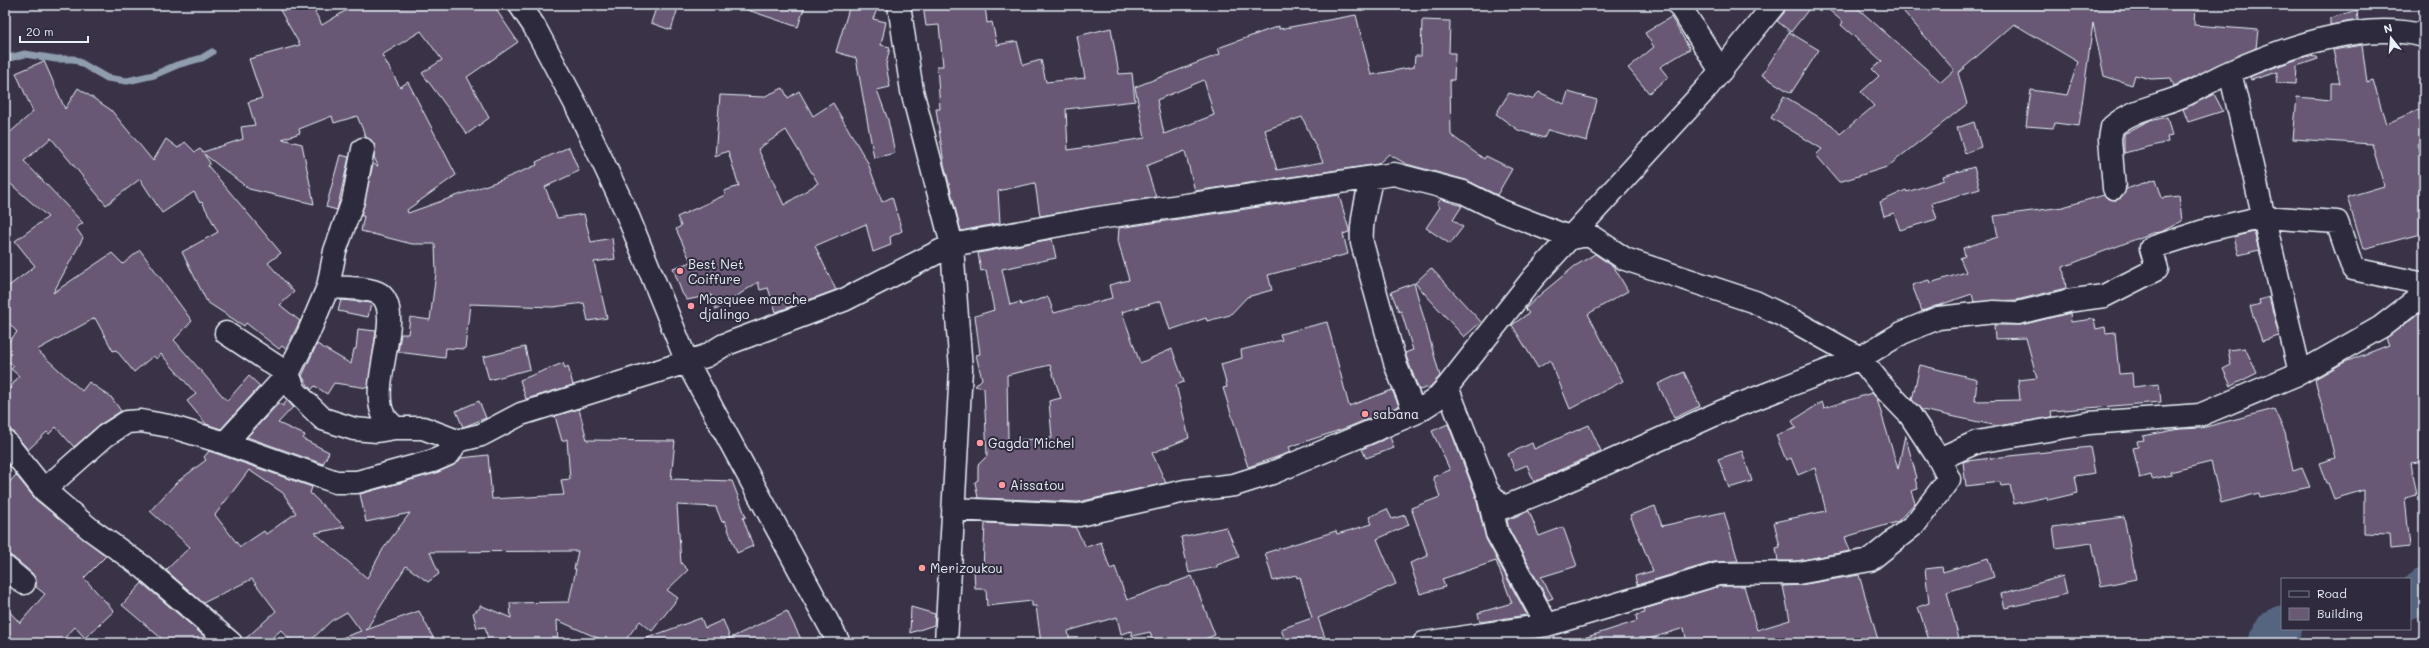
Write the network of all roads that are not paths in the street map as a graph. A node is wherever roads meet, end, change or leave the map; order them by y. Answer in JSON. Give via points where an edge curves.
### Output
{"nodes":[{"id":1,"x":520,"y":5,"type":"edge"},
{"id":2,"x":899,"y":5,"type":"edge"},
{"id":3,"x":1679,"y":5,"type":"edge"},
{"id":4,"x":1774,"y":5,"type":"edge"},
{"id":5,"x":2424,"y":36,"type":"edge"},
{"id":6,"x":1721,"y":71,"type":"junction"},
{"id":7,"x":2230,"y":72,"type":"junction"},
{"id":8,"x":363,"y":149,"type":"dead end"},
{"id":9,"x":1371,"y":179,"type":"junction"},
{"id":10,"x":2114,"y":188,"type":"dead end"},
{"id":11,"x":2264,"y":217,"type":"junction"},
{"id":12,"x":1571,"y":238,"type":"junction"},
{"id":13,"x":952,"y":245,"type":"junction"},
{"id":14,"x":2424,"y":284,"type":"edge"},
{"id":15,"x":328,"y":287,"type":"junction"},
{"id":16,"x":2424,"y":294,"type":"edge"},
{"id":17,"x":226,"y":333,"type":"dead end"},
{"id":18,"x":1860,"y":358,"type":"junction"},
{"id":19,"x":687,"y":362,"type":"junction"},
{"id":20,"x":2300,"y":373,"type":"junction"},
{"id":21,"x":288,"y":374,"type":"junction"},
{"id":22,"x":1447,"y":387,"type":"junction"},
{"id":23,"x":1415,"y":413,"type":"junction"},
{"id":24,"x":395,"y":428,"type":"junction"},
{"id":25,"x":5,"y":440,"type":"edge"},
{"id":26,"x":457,"y":441,"type":"junction"},
{"id":27,"x":225,"y":443,"type":"junction"},
{"id":28,"x":1939,"y":459,"type":"junction"},
{"id":29,"x":44,"y":490,"type":"junction"},
{"id":30,"x":1488,"y":490,"type":"junction"},
{"id":31,"x":953,"y":509,"type":"junction"},
{"id":32,"x":5,"y":567,"type":"edge"},
{"id":33,"x":24,"y":583,"type":"dead end"},
{"id":34,"x":1547,"y":625,"type":"junction"},
{"id":35,"x":231,"y":643,"type":"edge"},
{"id":36,"x":839,"y":643,"type":"edge"},
{"id":37,"x":946,"y":643,"type":"edge"},
{"id":38,"x":1424,"y":643,"type":"edge"}],
"edges":[{"from":1,"to":19,"type":"street","via":[[575,103],[625,208]]},
{"from":2,"to":13,"type":"street","via":[[912,91]]},
{"from":3,"to":6,"type":"street"},
{"from":4,"to":6,"type":"street"},
{"from":5,"to":7,"type":"street","via":[[2391,32],[2330,38],[2276,52]]},
{"from":6,"to":12,"type":"street"},
{"from":7,"to":10,"type":"street","via":[[2175,99],[2129,115],[2112,127],[2110,139]]},
{"from":7,"to":11,"type":"street"},
{"from":8,"to":15,"type":"street","via":[[353,200],[335,251]]},
{"from":9,"to":12,"type":"street","via":[[1394,174],[1439,184]]},
{"from":9,"to":13,"type":"street","via":[[1092,219]]},
{"from":9,"to":23,"type":"street","via":[[1365,221],[1361,230],[1362,243],[1396,366]]},
{"from":11,"to":14,"type":"street","via":[[2337,222],[2353,269]]},
{"from":11,"to":18,"type":"street","via":[[2207,230],[2151,248],[2157,269],[2104,296],[2067,301],[2018,313],[1994,312],[1938,318],[1902,333]]},
{"from":11,"to":20,"type":"street"},
{"from":12,"to":18,"type":"street","via":[[1589,235],[1625,259],[1755,302]]},
{"from":12,"to":22,"type":"street","via":[[1534,277]]},
{"from":13,"to":19,"type":"street","via":[[844,300],[724,345],[706,356]]},
{"from":13,"to":31,"type":"street","via":[[961,369]]},
{"from":15,"to":21,"type":"street"},
{"from":15,"to":24,"type":"street","via":[[370,290],[380,294],[385,302],[390,315],[380,370],[380,397],[383,414]]},
{"from":16,"to":20,"type":"street","via":[[2381,327]]},
{"from":17,"to":21,"type":"street"},
{"from":18,"to":28,"type":"street","via":[[1883,388],[1910,415]]},
{"from":18,"to":30,"type":"street","via":[[1723,411],[1549,490],[1502,508]]},
{"from":19,"to":26,"type":"street","via":[[521,414],[481,435]]},
{"from":19,"to":36,"type":"street"},
{"from":20,"to":28,"type":"street","via":[[2200,415],[2089,423],[1977,442]]},
{"from":21,"to":24,"type":"street","via":[[295,391],[323,419],[354,429],[377,431]]},
{"from":21,"to":27,"type":"street"},
{"from":22,"to":23,"type":"street","via":[[1435,400]]},
{"from":22,"to":30,"type":"street"},
{"from":23,"to":31,"type":"street","via":[[1272,473],[1234,484],[1185,491],[1079,515]]},
{"from":24,"to":26,"type":"street","via":[[423,428]]},
{"from":25,"to":29,"type":"street"},
{"from":26,"to":27,"type":"street","via":[[449,454],[433,461],[357,482],[336,482]]},
{"from":27,"to":29,"type":"street","via":[[169,426],[141,421],[127,422],[105,436]]},
{"from":28,"to":34,"type":"street","via":[[1949,479],[1915,524],[1870,560],[1798,573],[1718,574]]},
{"from":29,"to":35,"type":"street","via":[[90,529],[143,568]]},
{"from":30,"to":34,"type":"street","via":[[1497,533]]},
{"from":31,"to":37,"type":"street"},
{"from":32,"to":33,"type":"street"},
{"from":34,"to":38,"type":"street"}]}
